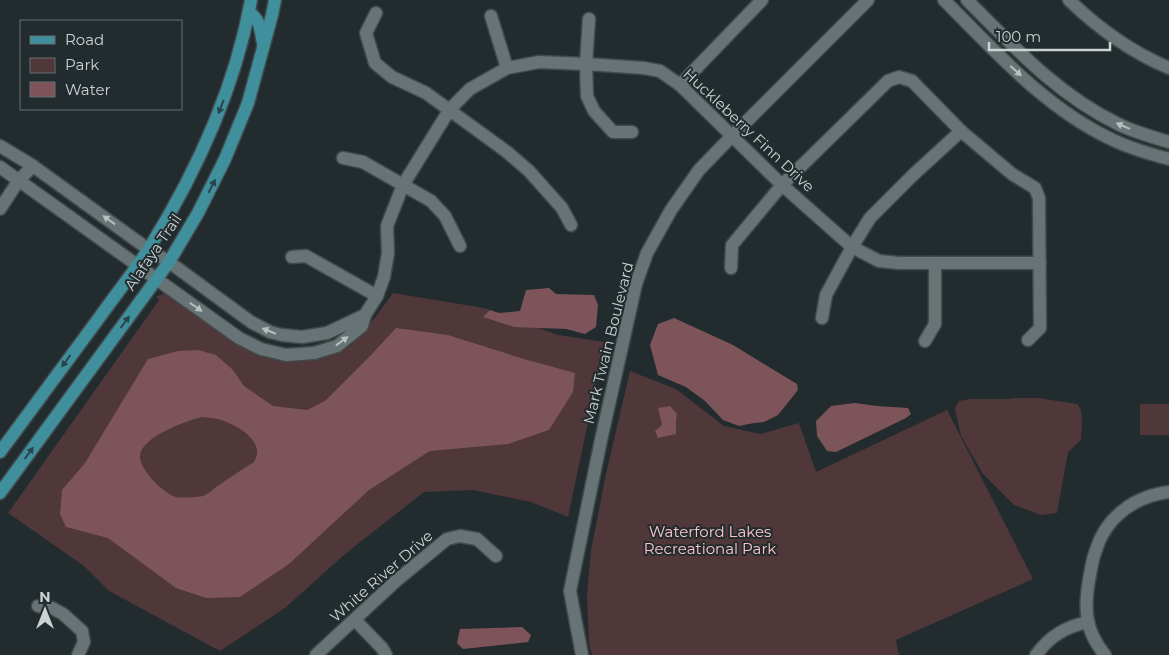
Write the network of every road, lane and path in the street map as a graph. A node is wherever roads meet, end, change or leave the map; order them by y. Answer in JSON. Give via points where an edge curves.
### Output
{"nodes":[{"id":1,"x":275,"y":0,"type":"edge"},
{"id":2,"x":762,"y":0,"type":"edge"},
{"id":3,"x":868,"y":0,"type":"edge"},
{"id":4,"x":944,"y":0,"type":"edge"},
{"id":5,"x":967,"y":0,"type":"edge"},
{"id":6,"x":1069,"y":0,"type":"edge"},
{"id":7,"x":250,"y":6,"type":"edge"},
{"id":8,"x":376,"y":13,"type":"dead end"},
{"id":9,"x":491,"y":16,"type":"dead end"},
{"id":10,"x":589,"y":19,"type":"dead end"},
{"id":11,"x":264,"y":46,"type":"junction"},
{"id":12,"x":586,"y":64,"type":"junction"},
{"id":13,"x":507,"y":68,"type":"junction"},
{"id":14,"x":1169,"y":68,"type":"edge"},
{"id":15,"x":680,"y":84,"type":"junction"},
{"id":16,"x":450,"y":109,"type":"junction"},
{"id":17,"x":961,"y":131,"type":"junction"},
{"id":18,"x":632,"y":132,"type":"dead end"},
{"id":19,"x":732,"y":136,"type":"junction"},
{"id":20,"x":1169,"y":142,"type":"edge"},
{"id":21,"x":0,"y":146,"type":"edge"},
{"id":22,"x":343,"y":158,"type":"dead end"},
{"id":23,"x":1169,"y":159,"type":"edge"},
{"id":24,"x":33,"y":166,"type":"junction"},
{"id":25,"x":0,"y":167,"type":"edge"},
{"id":26,"x":18,"y":180,"type":"junction"},
{"id":27,"x":403,"y":185,"type":"junction"},
{"id":28,"x":782,"y":185,"type":"junction"},
{"id":29,"x":0,"y":209,"type":"edge"},
{"id":30,"x":572,"y":225,"type":"dead end"},
{"id":31,"x":460,"y":246,"type":"dead end"},
{"id":32,"x":852,"y":247,"type":"junction"},
{"id":33,"x":148,"y":249,"type":"junction"},
{"id":34,"x":292,"y":257,"type":"dead end"},
{"id":35,"x":169,"y":262,"type":"junction"},
{"id":36,"x":935,"y":263,"type":"junction"},
{"id":37,"x":1040,"y":263,"type":"junction"},
{"id":38,"x":137,"y":266,"type":"junction"},
{"id":39,"x":731,"y":268,"type":"dead end"},
{"id":40,"x":156,"y":279,"type":"junction"},
{"id":41,"x":377,"y":296,"type":"junction"},
{"id":42,"x":365,"y":315,"type":"junction"},
{"id":43,"x":822,"y":318,"type":"dead end"},
{"id":44,"x":1028,"y":340,"type":"dead end"},
{"id":45,"x":925,"y":341,"type":"dead end"},
{"id":46,"x":0,"y":452,"type":"edge"},
{"id":47,"x":0,"y":492,"type":"edge"},
{"id":48,"x":1169,"y":492,"type":"edge"},
{"id":49,"x":496,"y":556,"type":"dead end"},
{"id":50,"x":38,"y":606,"type":"dead end"},
{"id":51,"x":355,"y":620,"type":"junction"},
{"id":52,"x":1088,"y":622,"type":"junction"},
{"id":53,"x":78,"y":655,"type":"edge"},
{"id":54,"x":316,"y":655,"type":"edge"},
{"id":55,"x":386,"y":655,"type":"edge"},
{"id":56,"x":582,"y":655,"type":"edge"},
{"id":57,"x":1036,"y":655,"type":"edge"},
{"id":58,"x":1105,"y":655,"type":"edge"}],
"edges":[{"from":1,"to":11,"type":"main road","name":"Alafaya Trail"},
{"from":2,"to":15,"type":"street"},
{"from":3,"to":19,"type":"street","name":"Mark Twain Boulevard"},
{"from":4,"to":23,"type":"street","one_way":true,"via":[[1012,68],[1055,104],[1111,140]]},
{"from":20,"to":5,"type":"street","one_way":true,"via":[[1119,125],[1071,96],[1034,66]]},
{"from":6,"to":14,"type":"street","via":[[1115,39]]},
{"from":7,"to":11,"type":"main road"},
{"from":7,"to":33,"type":"main road","name":"Alafaya Trail","one_way":true,"via":[[232,75],[209,137],[189,179]]},
{"from":8,"to":16,"type":"street","via":[[366,33],[376,63],[392,77]]},
{"from":9,"to":13,"type":"street"},
{"from":10,"to":12,"type":"street"},
{"from":35,"to":11,"type":"main road","name":"Alafaya Trail","one_way":true,"via":[[225,159],[248,103]]},
{"from":12,"to":13,"type":"street","name":"Huckleberry Finn Drive","via":[[539,62]]},
{"from":12,"to":15,"type":"street","name":"Huckleberry Finn Drive","via":[[660,71]]},
{"from":12,"to":18,"type":"street","via":[[587,96],[594,111],[613,132]]},
{"from":13,"to":16,"type":"street","name":"Huckleberry Finn Drive","via":[[470,89]]},
{"from":15,"to":19,"type":"street","name":"Huckleberry Finn Drive"},
{"from":16,"to":27,"type":"street","name":"Huckleberry Finn Drive"},
{"from":16,"to":30,"type":"street","via":[[528,171],[562,208]]},
{"from":17,"to":28,"type":"street","via":[[912,81],[899,77],[888,81]]},
{"from":17,"to":32,"type":"street","via":[[870,218]]},
{"from":17,"to":37,"type":"street","via":[[1012,174],[1034,188],[1039,198]]},
{"from":19,"to":28,"type":"street","name":"Huckleberry Finn Drive"},
{"from":19,"to":56,"type":"street","name":"Mark Twain Boulevard","via":[[699,170],[671,210],[647,253],[636,284],[570,591]]},
{"from":21,"to":24,"type":"street"},
{"from":22,"to":27,"type":"street","via":[[363,162]]},
{"from":24,"to":26,"type":"street"},
{"from":33,"to":24,"type":"street","one_way":true},
{"from":25,"to":26,"type":"street","name":"Huckleberry Finn Drive"},
{"from":26,"to":29,"type":"street"},
{"from":26,"to":38,"type":"street","name":"Huckleberry Finn Drive"},
{"from":27,"to":31,"type":"street","via":[[431,201],[445,216]]},
{"from":27,"to":41,"type":"street","name":"Huckleberry Finn Drive","via":[[387,226],[388,253]]},
{"from":28,"to":32,"type":"street","name":"Huckleberry Finn Drive"},
{"from":28,"to":39,"type":"street","via":[[732,245]]},
{"from":32,"to":36,"type":"street","name":"Huckleberry Finn Drive","via":[[879,261]]},
{"from":32,"to":43,"type":"street","via":[[826,295]]},
{"from":33,"to":35,"type":"street"},
{"from":33,"to":38,"type":"main road","name":"Alafaya Trail"},
{"from":34,"to":41,"type":"street","via":[[306,256]]},
{"from":35,"to":40,"type":"main road","name":"Alafaya Trail"},
{"from":42,"to":35,"type":"street","one_way":true,"via":[[328,333],[302,337],[270,332],[251,322]]},
{"from":36,"to":37,"type":"street","name":"Huckleberry Finn Drive"},
{"from":36,"to":45,"type":"street","via":[[935,324]]},
{"from":37,"to":44,"type":"street","via":[[1040,328]]},
{"from":38,"to":40,"type":"street","name":"Huckleberry Finn Drive"},
{"from":38,"to":46,"type":"main road","name":"Alafaya Trail","one_way":true},
{"from":40,"to":42,"type":"street","name":"Huckleberry Finn Drive","one_way":true,"via":[[240,338],[261,349],[286,355],[314,353],[337,346],[362,326]]},
{"from":47,"to":40,"type":"main road","name":"Alafaya Trail","one_way":true},
{"from":41,"to":42,"type":"street","name":"Huckleberry Finn Drive"},
{"from":48,"to":52,"type":"street","via":[[1134,502],[1120,512],[1104,531],[1093,560],[1086,599]]},
{"from":49,"to":51,"type":"street","name":"White River Drive","via":[[477,539],[460,536],[447,539]]},
{"from":50,"to":53,"type":"street","via":[[58,611],[82,631],[84,642]]},
{"from":51,"to":54,"type":"street","name":"White River Drive"},
{"from":51,"to":55,"type":"street"},
{"from":52,"to":57,"type":"street","via":[[1061,631]]},
{"from":52,"to":58,"type":"street","via":[[1092,636]]}]}
